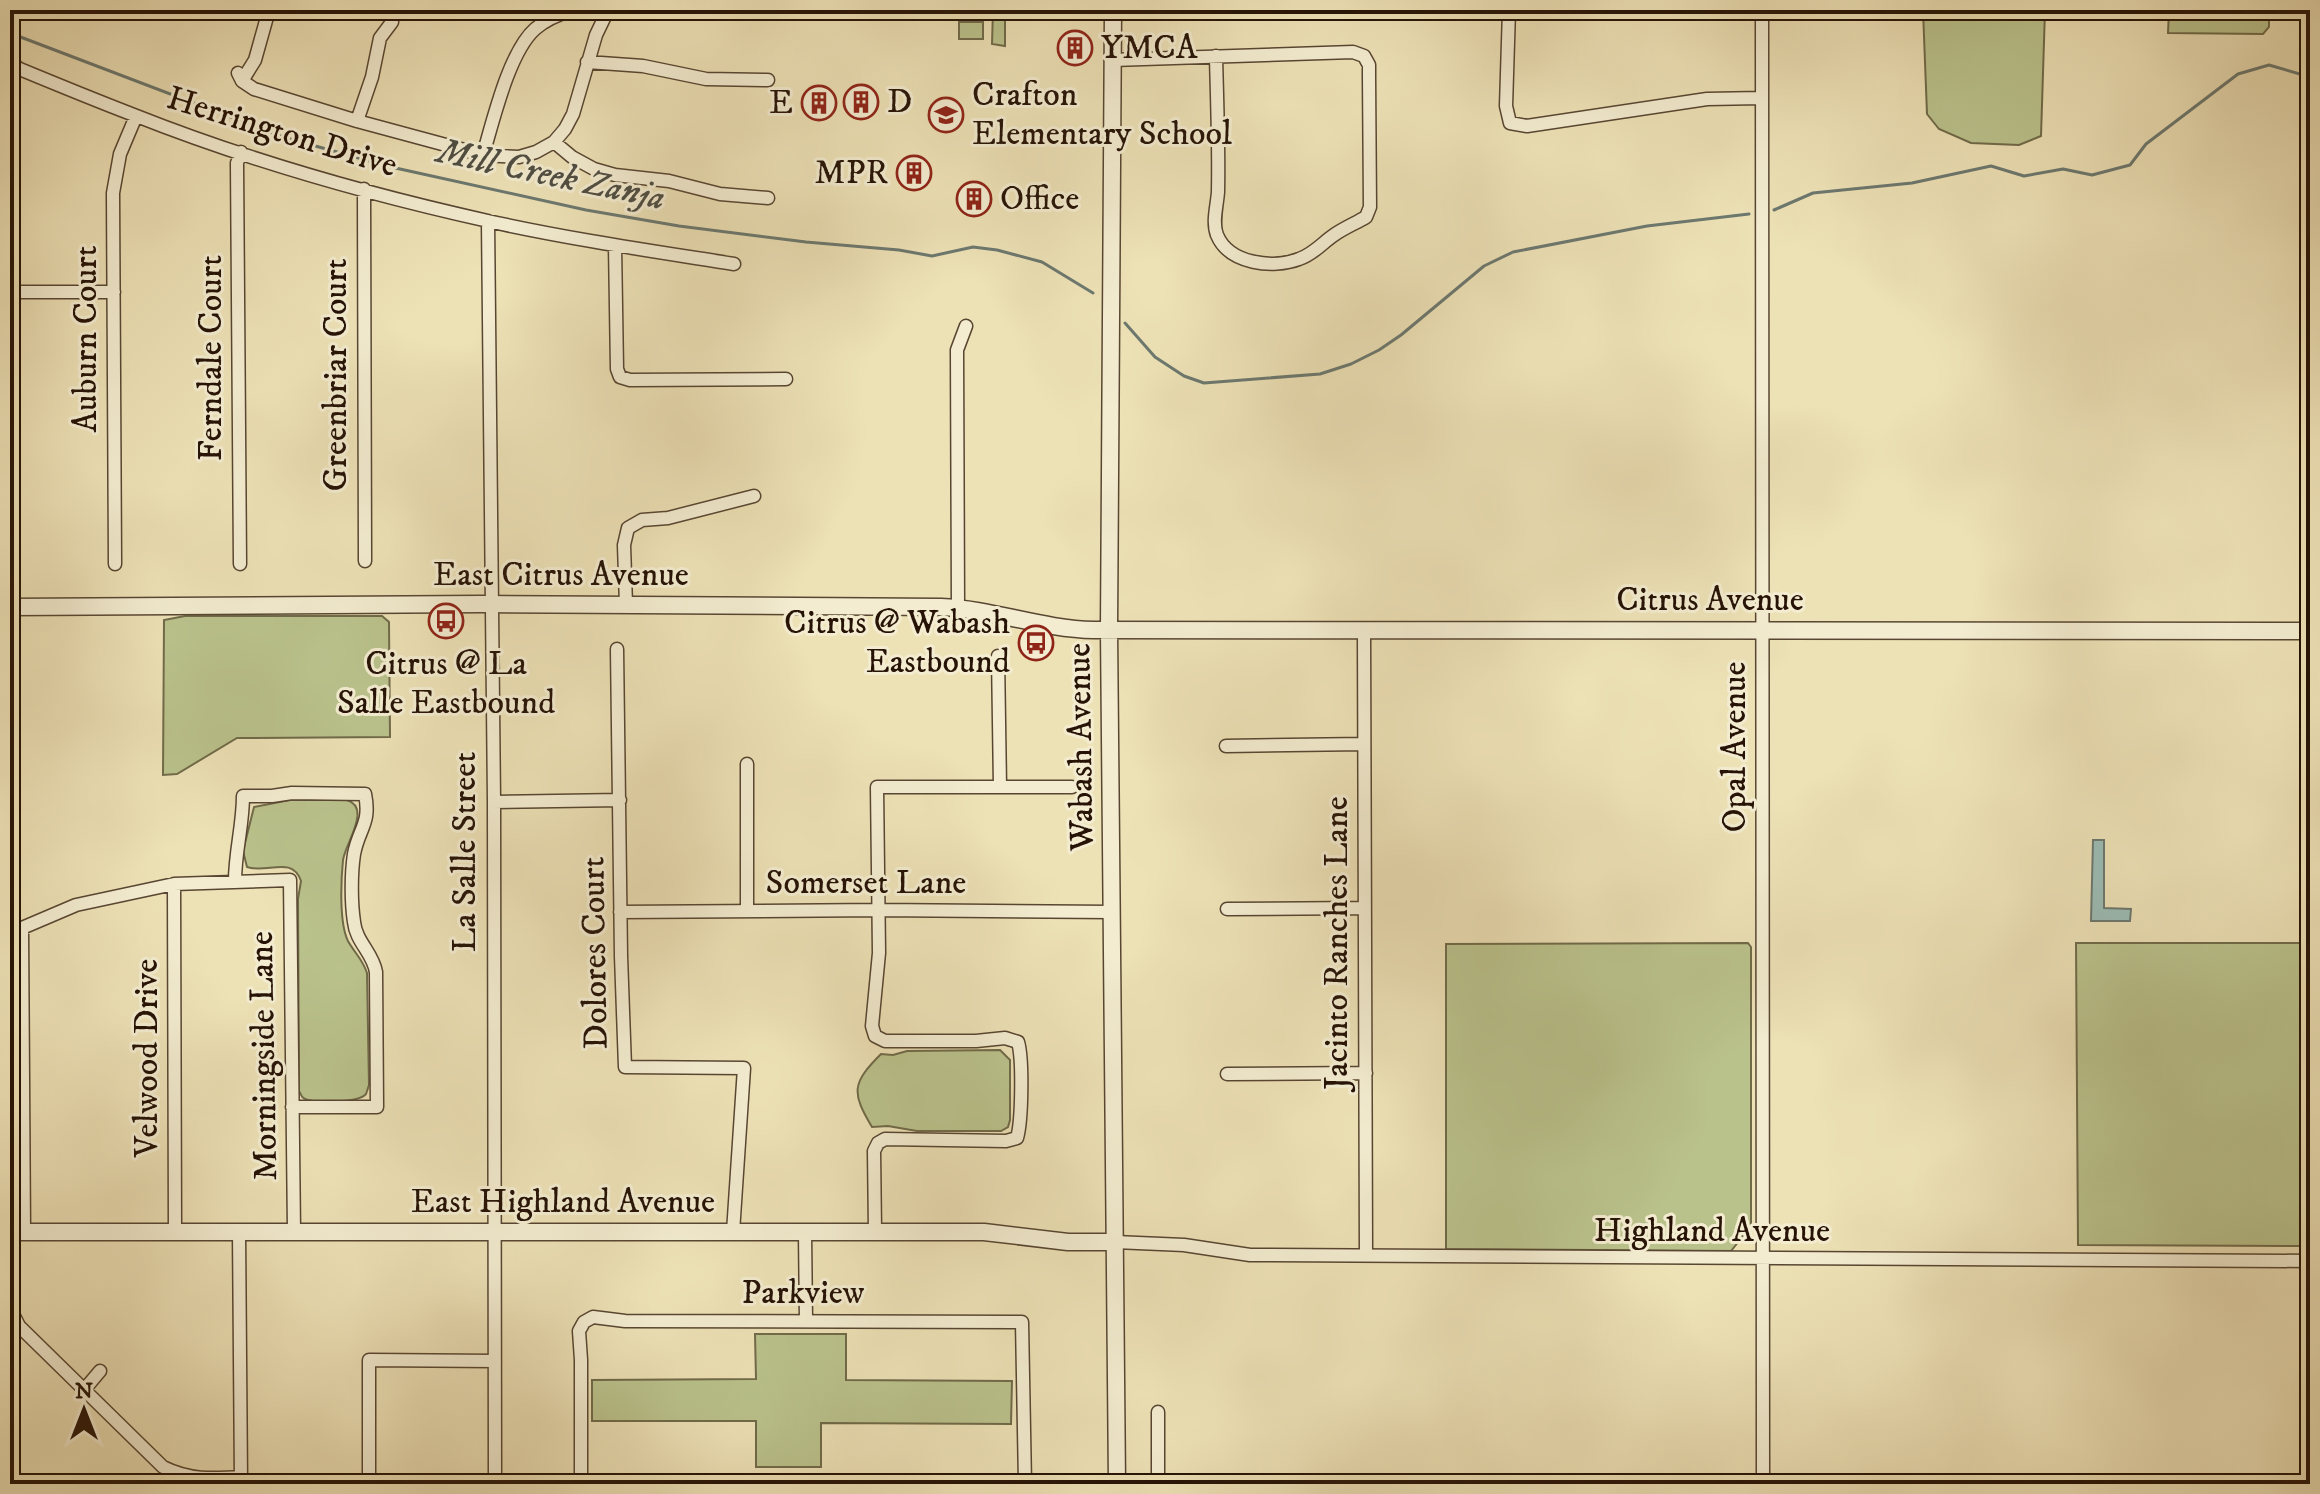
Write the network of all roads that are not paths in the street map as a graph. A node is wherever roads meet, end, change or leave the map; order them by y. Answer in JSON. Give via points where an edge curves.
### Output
{"nodes":[{"id":1,"x":269,"y":10,"type":"edge"},
{"id":2,"x":573,"y":10,"type":"edge"},
{"id":3,"x":592,"y":10,"type":"edge"},
{"id":4,"x":1113,"y":10,"type":"edge"},
{"id":5,"x":1509,"y":10,"type":"edge"},
{"id":6,"x":1762,"y":10,"type":"edge"},
{"id":7,"x":607,"y":11,"type":"edge"},
{"id":8,"x":392,"y":22,"type":"dead end"},
{"id":9,"x":1216,"y":56,"type":"junction"},
{"id":10,"x":1113,"y":60,"type":"junction"},
{"id":11,"x":587,"y":62,"type":"junction"},
{"id":12,"x":13,"y":66,"type":"edge"},
{"id":13,"x":768,"y":80,"type":"dead end"},
{"id":14,"x":10,"y":84,"type":"edge"},
{"id":15,"x":1761,"y":98,"type":"junction"},
{"id":16,"x":136,"y":116,"type":"junction"},
{"id":17,"x":357,"y":121,"type":"junction"},
{"id":18,"x":554,"y":142,"type":"junction"},
{"id":19,"x":241,"y":152,"type":"junction"},
{"id":20,"x":483,"y":155,"type":"junction"},
{"id":21,"x":364,"y":189,"type":"junction"},
{"id":22,"x":768,"y":198,"type":"dead end"},
{"id":23,"x":488,"y":221,"type":"junction"},
{"id":24,"x":615,"y":245,"type":"junction"},
{"id":25,"x":734,"y":264,"type":"dead end"},
{"id":26,"x":10,"y":292,"type":"edge"},
{"id":27,"x":114,"y":292,"type":"junction"},
{"id":28,"x":966,"y":326,"type":"dead end"},
{"id":29,"x":786,"y":379,"type":"dead end"},
{"id":30,"x":754,"y":496,"type":"dead end"},
{"id":31,"x":365,"y":561,"type":"dead end"},
{"id":32,"x":115,"y":564,"type":"dead end"},
{"id":33,"x":240,"y":564,"type":"dead end"},
{"id":34,"x":491,"y":605,"type":"junction"},
{"id":35,"x":626,"y":605,"type":"junction"},
{"id":36,"x":10,"y":607,"type":"edge"},
{"id":37,"x":958,"y":607,"type":"junction"},
{"id":38,"x":1109,"y":630,"type":"junction"},
{"id":39,"x":1763,"y":630,"type":"junction"},
{"id":40,"x":1364,"y":631,"type":"junction"},
{"id":41,"x":2310,"y":631,"type":"edge"},
{"id":42,"x":617,"y":649,"type":"dead end"},
{"id":43,"x":998,"y":656,"type":"dead end"},
{"id":44,"x":1364,"y":744,"type":"junction"},
{"id":45,"x":1226,"y":746,"type":"dead end"},
{"id":46,"x":747,"y":764,"type":"dead end"},
{"id":47,"x":1000,"y":787,"type":"junction"},
{"id":48,"x":1072,"y":787,"type":"dead end"},
{"id":49,"x":620,"y":800,"type":"junction"},
{"id":50,"x":494,"y":802,"type":"junction"},
{"id":51,"x":235,"y":881,"type":"junction"},
{"id":52,"x":174,"y":884,"type":"junction"},
{"id":53,"x":1365,"y":908,"type":"junction"},
{"id":54,"x":1227,"y":909,"type":"dead end"},
{"id":55,"x":879,"y":910,"type":"junction"},
{"id":56,"x":747,"y":911,"type":"junction"},
{"id":57,"x":620,"y":912,"type":"junction"},
{"id":58,"x":1112,"y":912,"type":"junction"},
{"id":59,"x":16,"y":930,"type":"edge"},
{"id":60,"x":1366,"y":1073,"type":"junction"},
{"id":61,"x":1227,"y":1074,"type":"dead end"},
{"id":62,"x":292,"y":1107,"type":"junction"},
{"id":63,"x":175,"y":1231,"type":"junction"},
{"id":64,"x":239,"y":1231,"type":"junction"},
{"id":65,"x":294,"y":1231,"type":"junction"},
{"id":66,"x":875,"y":1231,"type":"junction"},
{"id":67,"x":17,"y":1232,"type":"edge"},
{"id":68,"x":494,"y":1232,"type":"junction"},
{"id":69,"x":733,"y":1232,"type":"junction"},
{"id":70,"x":805,"y":1232,"type":"junction"},
{"id":71,"x":1115,"y":1242,"type":"junction"},
{"id":72,"x":1366,"y":1255,"type":"junction"},
{"id":73,"x":1762,"y":1259,"type":"junction"},
{"id":74,"x":2310,"y":1261,"type":"edge"},
{"id":75,"x":10,"y":1308,"type":"edge"},
{"id":76,"x":806,"y":1321,"type":"junction"},
{"id":77,"x":495,"y":1361,"type":"junction"},
{"id":78,"x":100,"y":1371,"type":"dead end"},
{"id":79,"x":84,"y":1390,"type":"junction"},
{"id":80,"x":1158,"y":1412,"type":"dead end"},
{"id":81,"x":241,"y":1481,"type":"edge"},
{"id":82,"x":581,"y":1481,"type":"junction"},
{"id":83,"x":495,"y":1482,"type":"edge"},
{"id":84,"x":369,"y":1484,"type":"edge"},
{"id":85,"x":829,"y":1484,"type":"edge"},
{"id":86,"x":1011,"y":1484,"type":"edge"},
{"id":87,"x":1025,"y":1484,"type":"edge"},
{"id":88,"x":1117,"y":1484,"type":"edge"},
{"id":89,"x":1158,"y":1484,"type":"edge"},
{"id":90,"x":1763,"y":1484,"type":"edge"}],
"edges":[{"from":1,"to":17,"type":"street","via":[[255,60],[240,77],[254,89]]},
{"from":2,"to":20,"type":"street","via":[[545,21],[522,45]]},
{"from":3,"to":7,"type":"street"},
{"from":4,"to":10,"type":"street","name":"Wabash Avenue"},
{"from":5,"to":15,"type":"street","via":[[1510,123],[1527,126],[1707,99]]},
{"from":6,"to":15,"type":"street","name":"Opal Avenue"},
{"from":7,"to":11,"type":"street"},
{"from":8,"to":17,"type":"street","via":[[380,38]]},
{"from":9,"to":9,"type":"street","via":[[1364,56],[1369,65],[1366,217],[1297,260],[1269,265],[1225,247],[1215,232]]},
{"from":9,"to":10,"type":"street"},
{"from":10,"to":38,"type":"street","name":"Wabash Avenue"},
{"from":11,"to":13,"type":"street","via":[[706,79]]},
{"from":11,"to":18,"type":"street","via":[[573,114]]},
{"from":12,"to":14,"type":"street"},
{"from":12,"to":16,"type":"street","name":"Herrington Drive"},
{"from":15,"to":39,"type":"street","name":"Opal Avenue"},
{"from":16,"to":19,"type":"street","name":"Herrington Drive"},
{"from":16,"to":27,"type":"street","name":"Auburn Court","via":[[113,193]]},
{"from":17,"to":20,"type":"street"},
{"from":18,"to":20,"type":"street","via":[[519,157]]},
{"from":18,"to":22,"type":"street","via":[[594,169],[615,175]]},
{"from":19,"to":21,"type":"street","name":"Herrington Drive"},
{"from":19,"to":33,"type":"street","name":"Ferndale Court"},
{"from":21,"to":23,"type":"street","name":"Herrington Drive"},
{"from":21,"to":31,"type":"street","name":"Greenbriar Court"},
{"from":23,"to":24,"type":"street","name":"Herrington Drive"},
{"from":23,"to":34,"type":"street","name":"La Salle Street"},
{"from":24,"to":25,"type":"street","name":"Herrington Drive"},
{"from":24,"to":29,"type":"street","via":[[620,377]]},
{"from":26,"to":27,"type":"street"},
{"from":27,"to":32,"type":"street","name":"Auburn Court"},
{"from":28,"to":37,"type":"street","via":[[957,350]]},
{"from":30,"to":35,"type":"street","via":[[642,520],[628,528]]},
{"from":34,"to":35,"type":"street","name":"East Citrus Avenue"},
{"from":34,"to":36,"type":"street","name":"East Citrus Avenue"},
{"from":34,"to":50,"type":"street","name":"La Salle Street"},
{"from":35,"to":37,"type":"street","name":"East Citrus Avenue"},
{"from":37,"to":38,"type":"street","name":"East Citrus Avenue","via":[[1060,628]]},
{"from":38,"to":40,"type":"street","name":"Citrus Avenue"},
{"from":38,"to":58,"type":"street","name":"Wabash Avenue"},
{"from":39,"to":40,"type":"street","name":"Citrus Avenue"},
{"from":39,"to":41,"type":"street","name":"Citrus Avenue"},
{"from":39,"to":73,"type":"street","name":"Opal Avenue"},
{"from":40,"to":44,"type":"street","name":"Jacinto Ranches Lane"},
{"from":42,"to":49,"type":"street","name":"Dolores Court"},
{"from":43,"to":47,"type":"street"},
{"from":44,"to":45,"type":"street"},
{"from":44,"to":53,"type":"street","name":"Jacinto Ranches Lane"},
{"from":46,"to":56,"type":"street"},
{"from":47,"to":48,"type":"street"},
{"from":47,"to":55,"type":"street","via":[[877,787]]},
{"from":49,"to":50,"type":"street"},
{"from":49,"to":57,"type":"street","name":"Dolores Court"},
{"from":50,"to":68,"type":"street","name":"La Salle Street"},
{"from":51,"to":52,"type":"street"},
{"from":51,"to":62,"type":"street","name":"Morningside Lane","via":[[290,880]]},
{"from":51,"to":62,"type":"street","via":[[243,796],[365,794],[365,828],[354,855],[354,922],[376,972],[377,1107]]},
{"from":52,"to":59,"type":"street","via":[[76,905]]},
{"from":52,"to":63,"type":"street","name":"Velwood Drive"},
{"from":53,"to":54,"type":"street"},
{"from":53,"to":60,"type":"street","name":"Jacinto Ranches Lane"},
{"from":55,"to":56,"type":"street","name":"Somerset Lane"},
{"from":55,"to":58,"type":"street","name":"Somerset Lane"},
{"from":55,"to":66,"type":"street","via":[[875,1036],[885,1041],[1005,1038],[1018,1042],[1022,1054],[1017,1138],[878,1143]]},
{"from":56,"to":57,"type":"street","name":"Somerset Lane"},
{"from":57,"to":69,"type":"street","name":"Dolores Court","via":[[625,1067],[744,1068]]},
{"from":58,"to":71,"type":"street","name":"Wabash Avenue"},
{"from":59,"to":67,"type":"street"},
{"from":60,"to":61,"type":"street"},
{"from":60,"to":72,"type":"street","name":"Jacinto Ranches Lane"},
{"from":62,"to":65,"type":"street","name":"Morningside Lane"},
{"from":63,"to":64,"type":"street","name":"East Highland Avenue"},
{"from":63,"to":67,"type":"street","name":"East Highland Avenue"},
{"from":64,"to":65,"type":"street","name":"East Highland Avenue"},
{"from":64,"to":81,"type":"street"},
{"from":65,"to":68,"type":"street","name":"East Highland Avenue"},
{"from":66,"to":70,"type":"street","name":"East Highland Avenue"},
{"from":66,"to":71,"type":"street","name":"East Highland Avenue"},
{"from":68,"to":69,"type":"street","name":"East Highland Avenue"},
{"from":68,"to":77,"type":"street","name":"La Salle Street"},
{"from":69,"to":70,"type":"street","name":"East Highland Avenue"},
{"from":70,"to":76,"type":"street"},
{"from":71,"to":72,"type":"street","name":"Highland Avenue","via":[[1250,1255]]},
{"from":71,"to":88,"type":"street","name":"Wabash Avenue"},
{"from":72,"to":73,"type":"street","name":"Highland Avenue"},
{"from":73,"to":74,"type":"street","name":"Highland Avenue"},
{"from":73,"to":90,"type":"street","name":"Opal Avenue"},
{"from":75,"to":79,"type":"street","via":[[19,1326]]},
{"from":76,"to":82,"type":"street","name":"Parkview","via":[[593,1317],[584,1322],[579,1331]]},
{"from":76,"to":87,"type":"street","name":"Parkview","via":[[1022,1322]]},
{"from":77,"to":83,"type":"street","name":"La Salle Street"},
{"from":77,"to":84,"type":"street","via":[[369,1360]]},
{"from":78,"to":79,"type":"street"},
{"from":79,"to":81,"type":"street","via":[[163,1467],[180,1476]]},
{"from":80,"to":89,"type":"street"},
{"from":82,"to":83,"type":"street"},
{"from":82,"to":85,"type":"street"},
{"from":86,"to":87,"type":"street"}]}
